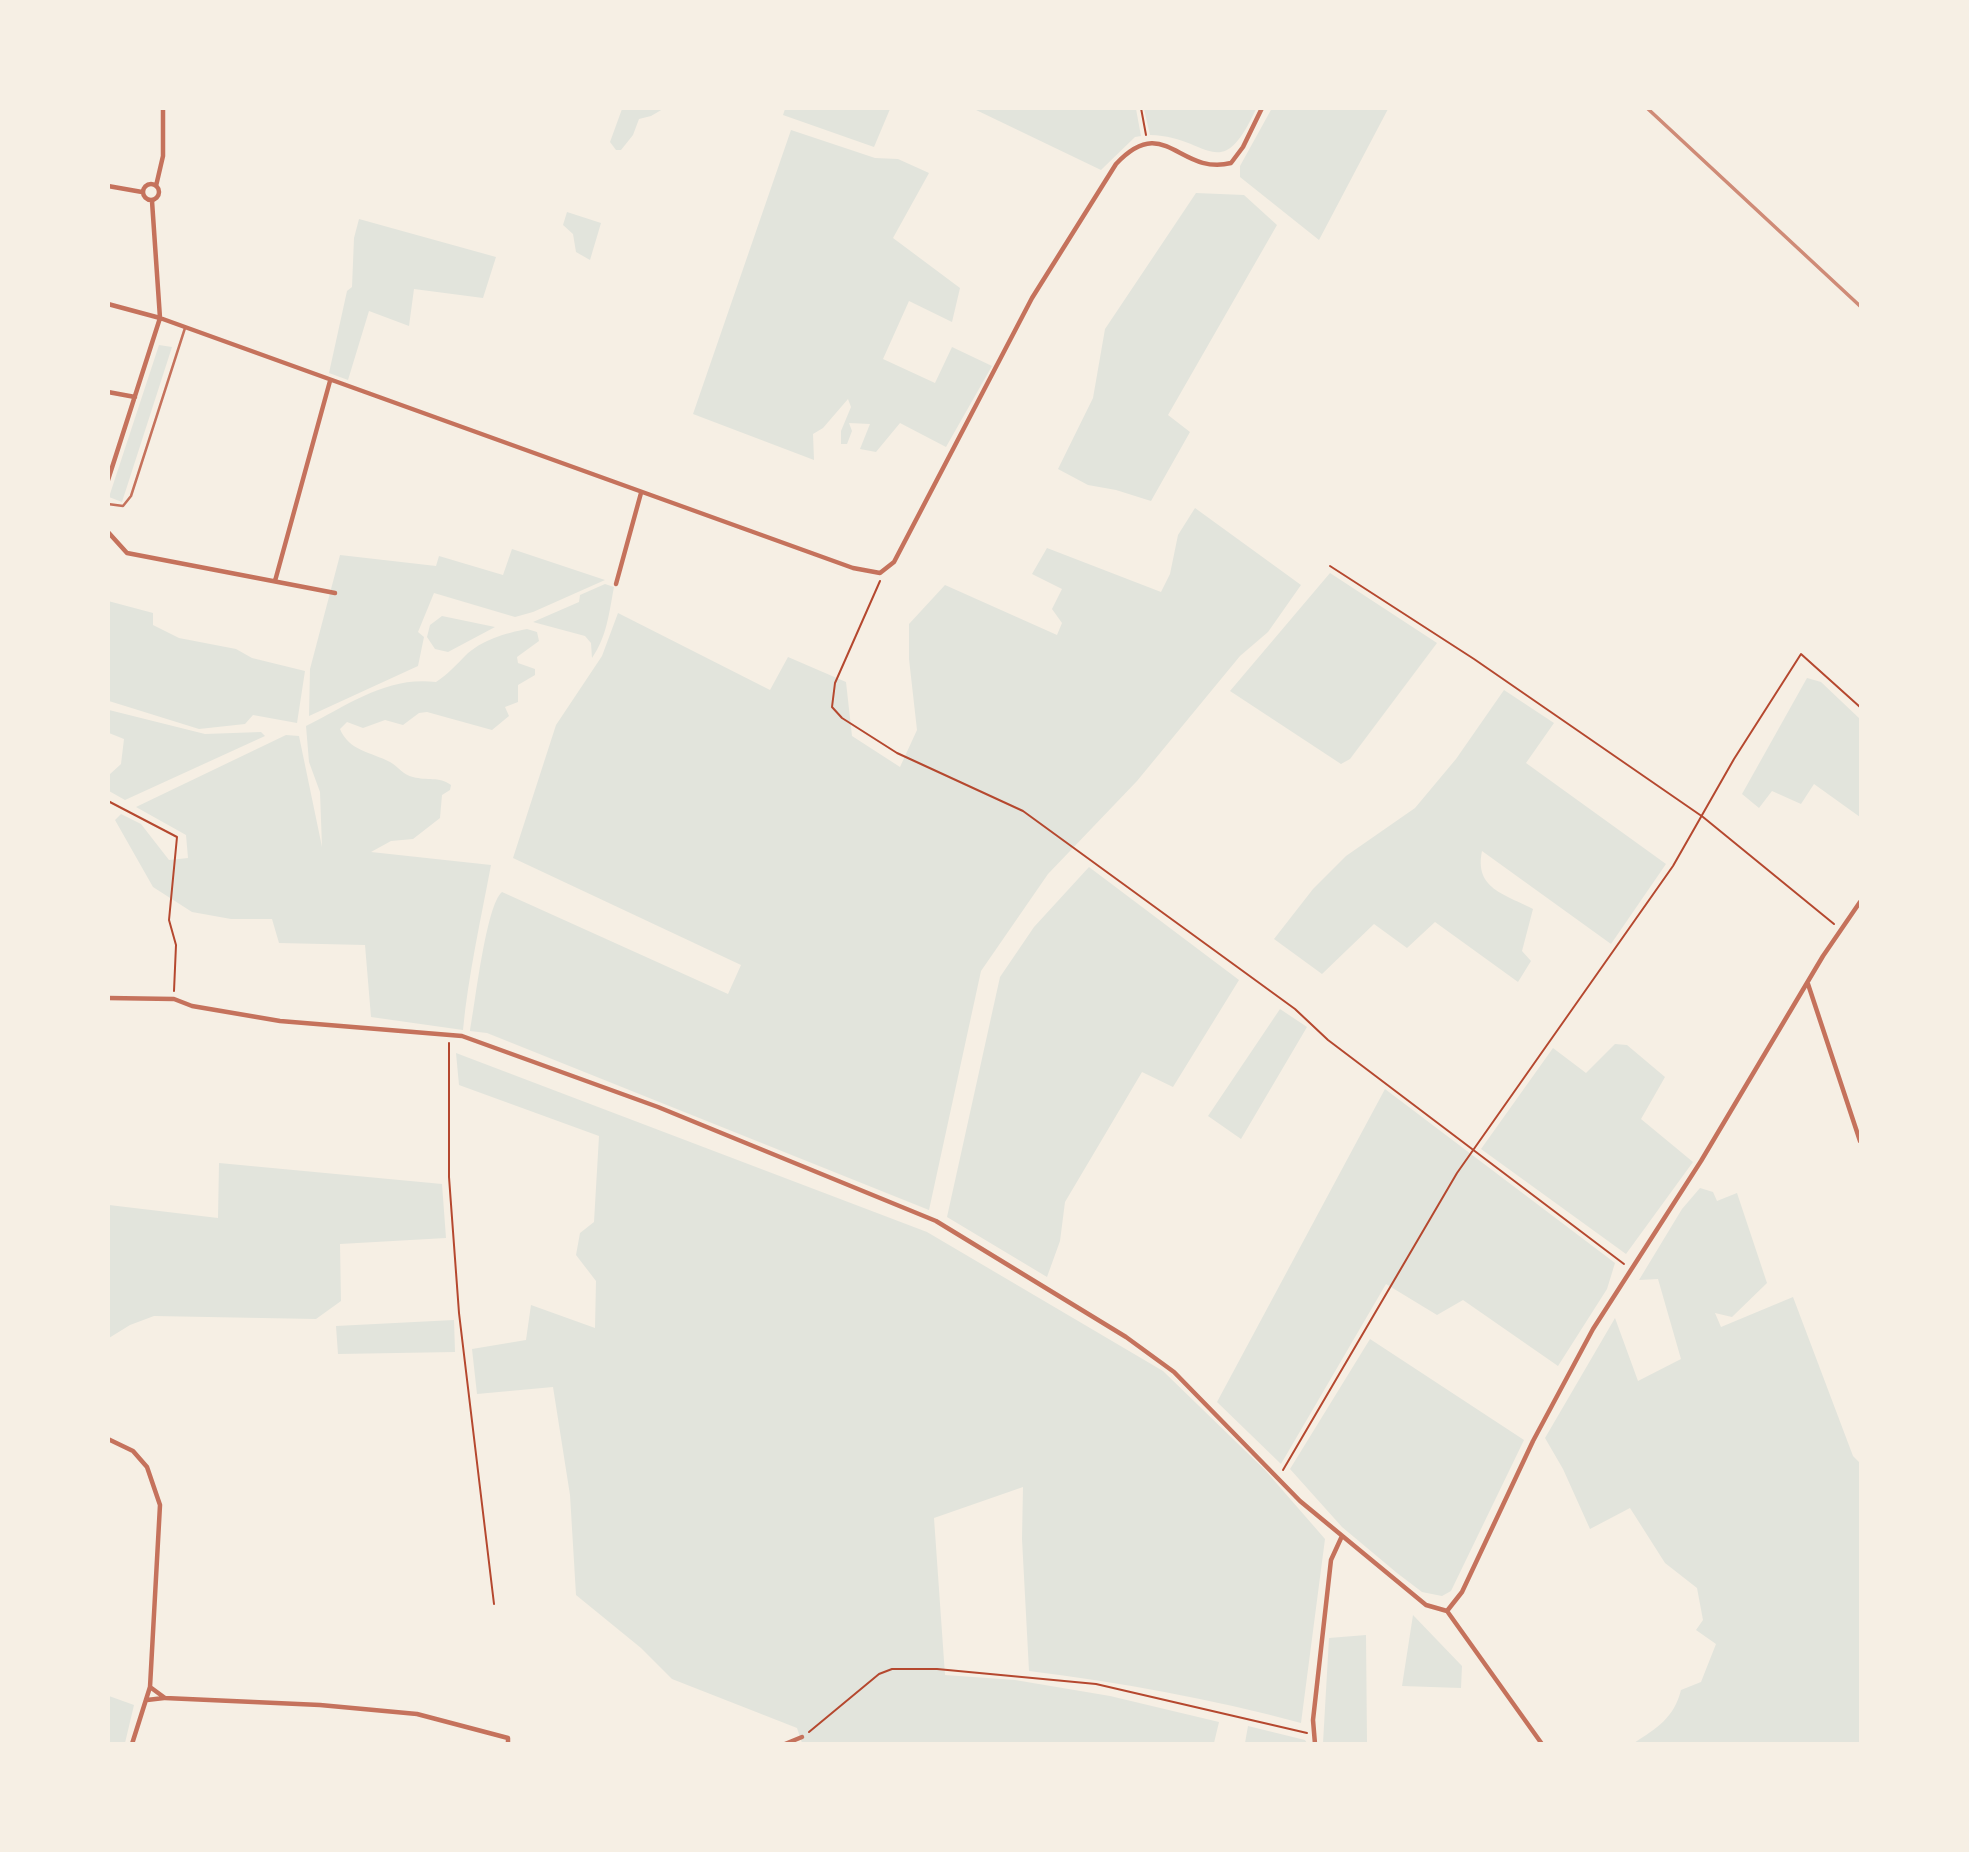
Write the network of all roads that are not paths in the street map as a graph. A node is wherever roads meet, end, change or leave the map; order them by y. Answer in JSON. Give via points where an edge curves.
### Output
{"nodes":[{"id":1,"x":163,"y":108,"type":"edge"},
{"id":2,"x":1262,"y":108,"type":"edge"},
{"id":3,"x":108,"y":186,"type":"edge"},
{"id":4,"x":156,"y":186,"type":"junction"},
{"id":5,"x":142,"y":192,"type":"junction"},
{"id":6,"x":152,"y":201,"type":"junction"},
{"id":7,"x":108,"y":304,"type":"edge"},
{"id":8,"x":160,"y":318,"type":"junction"},
{"id":9,"x":185,"y":328,"type":"junction"},
{"id":10,"x":330,"y":381,"type":"junction"},
{"id":11,"x":108,"y":393,"type":"edge"},
{"id":12,"x":135,"y":397,"type":"junction"},
{"id":13,"x":108,"y":480,"type":"edge"},
{"id":14,"x":641,"y":493,"type":"junction"},
{"id":15,"x":108,"y":504,"type":"edge"},
{"id":16,"x":108,"y":532,"type":"edge"},
{"id":17,"x":275,"y":581,"type":"junction"},
{"id":18,"x":616,"y":584,"type":"dead end"},
{"id":19,"x":335,"y":593,"type":"dead end"},
{"id":20,"x":1860,"y":902,"type":"edge"},
{"id":21,"x":1808,"y":983,"type":"junction"},
{"id":22,"x":108,"y":998,"type":"edge"},
{"id":23,"x":1860,"y":1142,"type":"edge"},
{"id":24,"x":108,"y":1439,"type":"edge"},
{"id":25,"x":1342,"y":1536,"type":"junction"},
{"id":26,"x":1447,"y":1611,"type":"junction"},
{"id":27,"x":150,"y":1687,"type":"junction"},
{"id":28,"x":165,"y":1698,"type":"junction"},
{"id":29,"x":147,"y":1700,"type":"junction"},
{"id":30,"x":802,"y":1737,"type":"road end"},
{"id":31,"x":132,"y":1744,"type":"edge"},
{"id":32,"x":508,"y":1744,"type":"edge"},
{"id":33,"x":785,"y":1744,"type":"edge"},
{"id":34,"x":1315,"y":1744,"type":"edge"},
{"id":35,"x":1542,"y":1744,"type":"edge"}],
"edges":[{"from":1,"to":4,"type":"street","via":[[163,156]]},
{"from":2,"to":14,"type":"street","via":[[1231,163],[1200,164],[1161,143],[1147,143],[1131,149],[1116,164],[1032,298],[894,562],[880,573],[853,568]]},
{"from":3,"to":5,"type":"street"},
{"from":4,"to":5,"type":"street","via":[[146,185]]},
{"from":4,"to":6,"type":"street","via":[[159,194]]},
{"from":5,"to":6,"type":"street"},
{"from":6,"to":8,"type":"street"},
{"from":7,"to":8,"type":"street"},
{"from":8,"to":9,"type":"street"},
{"from":8,"to":12,"type":"street"},
{"from":9,"to":10,"type":"street"},
{"from":9,"to":15,"type":"lane","via":[[131,496],[123,506]]},
{"from":10,"to":14,"type":"street"},
{"from":10,"to":17,"type":"street"},
{"from":11,"to":12,"type":"street"},
{"from":12,"to":13,"type":"street"},
{"from":14,"to":18,"type":"street"},
{"from":16,"to":17,"type":"street","via":[[127,553]]},
{"from":17,"to":19,"type":"street"},
{"from":20,"to":21,"type":"street"},
{"from":21,"to":23,"type":"street"},
{"from":21,"to":26,"type":"street","via":[[1562,1385],[1462,1592]]},
{"from":22,"to":25,"type":"street","via":[[174,999],[280,1021],[449,1035],[486,1043],[658,1107],[960,1234],[1126,1337],[1174,1373],[1300,1501]]},
{"from":24,"to":27,"type":"street","via":[[133,1451],[147,1467],[160,1505]]},
{"from":25,"to":26,"type":"street","via":[[1426,1605]]},
{"from":25,"to":34,"type":"street","via":[[1331,1560]]},
{"from":26,"to":35,"type":"street"},
{"from":27,"to":28,"type":"street"},
{"from":27,"to":29,"type":"street"},
{"from":28,"to":29,"type":"street"},
{"from":28,"to":32,"type":"street","via":[[417,1714],[508,1738]]},
{"from":29,"to":31,"type":"street"},
{"from":30,"to":33,"type":"street"}]}
